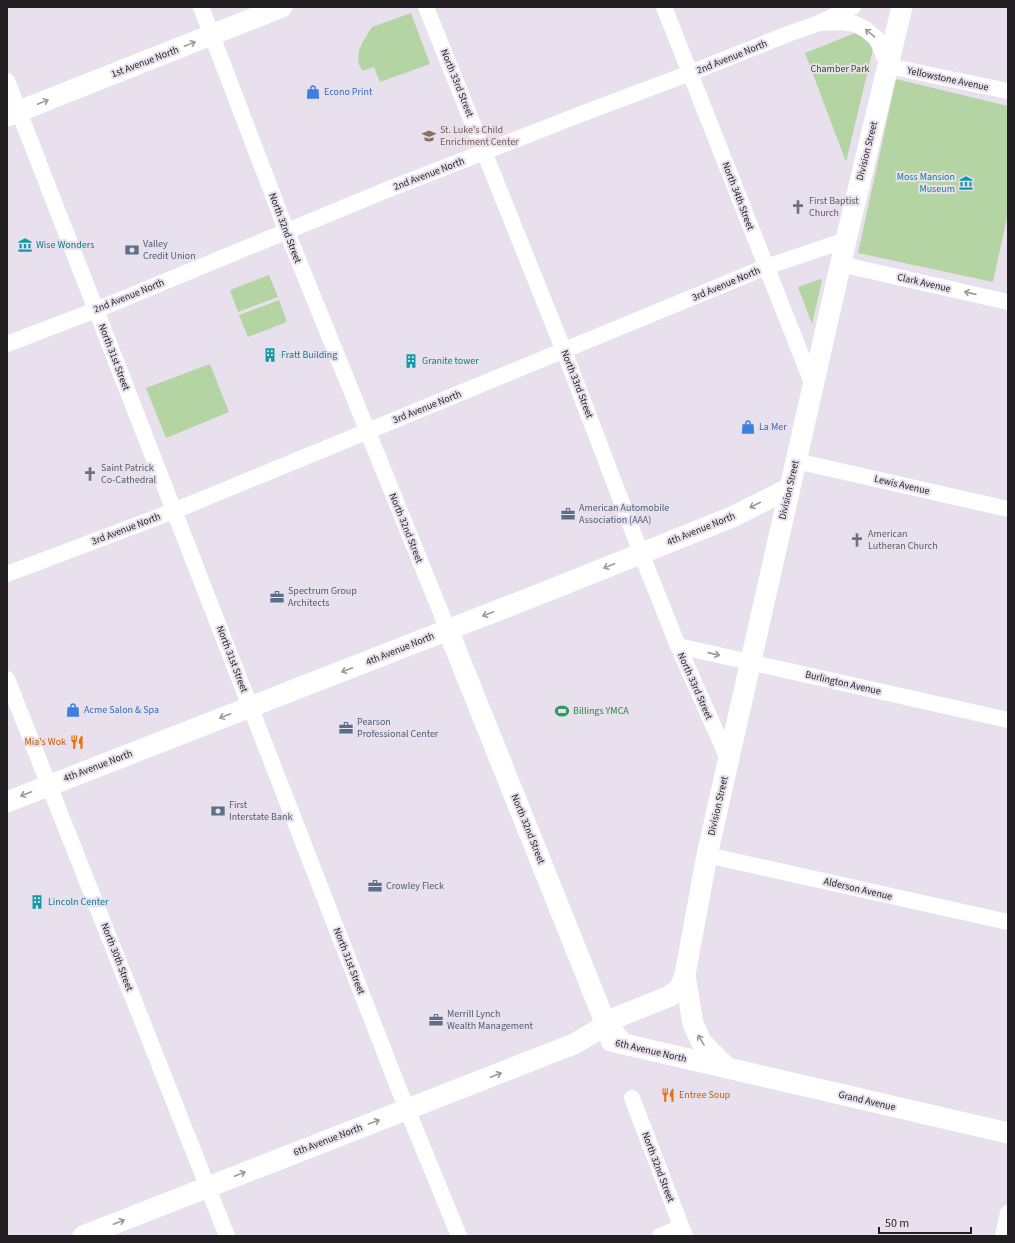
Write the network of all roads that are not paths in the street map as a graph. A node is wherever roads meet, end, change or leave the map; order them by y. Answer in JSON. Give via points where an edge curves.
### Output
{"nodes":[{"id":1,"x":201,"y":7,"type":"edge"},
{"id":2,"x":282,"y":7,"type":"edge"},
{"id":3,"x":426,"y":7,"type":"edge"},
{"id":4,"x":664,"y":7,"type":"edge"},
{"id":5,"x":853,"y":7,"type":"edge"},
{"id":6,"x":902,"y":7,"type":"edge"},
{"id":7,"x":819,"y":23,"type":"junction"},
{"id":8,"x":212,"y":35,"type":"junction"},
{"id":9,"x":888,"y":66,"type":"junction"},
{"id":10,"x":690,"y":74,"type":"junction"},
{"id":11,"x":7,"y":81,"type":"edge"},
{"id":12,"x":1008,"y":92,"type":"edge"},
{"id":13,"x":13,"y":114,"type":"edge"},
{"id":14,"x":485,"y":152,"type":"junction"},
{"id":15,"x":287,"y":232,"type":"junction"},
{"id":16,"x":846,"y":240,"type":"junction"},
{"id":17,"x":840,"y":264,"type":"junction"},
{"id":18,"x":766,"y":268,"type":"junction"},
{"id":19,"x":1008,"y":302,"type":"edge"},
{"id":20,"x":96,"y":310,"type":"junction"},
{"id":21,"x":7,"y":344,"type":"edge"},
{"id":22,"x":564,"y":351,"type":"junction"},
{"id":23,"x":813,"y":385,"type":"junction"},
{"id":24,"x":367,"y":432,"type":"junction"},
{"id":25,"x":796,"y":461,"type":"junction"},
{"id":26,"x":790,"y":488,"type":"junction"},
{"id":27,"x":1008,"y":508,"type":"edge"},
{"id":28,"x":174,"y":511,"type":"junction"},
{"id":29,"x":641,"y":553,"type":"junction"},
{"id":30,"x":7,"y":574,"type":"edge"},
{"id":31,"x":448,"y":630,"type":"junction"},
{"id":32,"x":678,"y":646,"type":"junction"},
{"id":33,"x":751,"y":662,"type":"junction"},
{"id":34,"x":7,"y":679,"type":"edge"},
{"id":35,"x":250,"y":706,"type":"junction"},
{"id":36,"x":1008,"y":720,"type":"edge"},
{"id":37,"x":728,"y":761,"type":"junction"},
{"id":38,"x":49,"y":785,"type":"junction"},
{"id":39,"x":7,"y":802,"type":"edge"},
{"id":40,"x":707,"y":855,"type":"junction"},
{"id":41,"x":1008,"y":922,"type":"edge"},
{"id":42,"x":685,"y":975,"type":"junction"},
{"id":43,"x":605,"y":1022,"type":"junction"},
{"id":44,"x":574,"y":1044,"type":"junction"},
{"id":45,"x":623,"y":1044,"type":"junction"},
{"id":46,"x":727,"y":1068,"type":"junction"},
{"id":47,"x":632,"y":1098,"type":"dead end"},
{"id":48,"x":407,"y":1110,"type":"junction"},
{"id":49,"x":1008,"y":1133,"type":"edge"},
{"id":50,"x":208,"y":1187,"type":"junction"},
{"id":51,"x":1008,"y":1213,"type":"edge"},
{"id":52,"x":683,"y":1232,"type":"edge"},
{"id":53,"x":83,"y":1236,"type":"edge"},
{"id":54,"x":227,"y":1236,"type":"edge"},
{"id":55,"x":459,"y":1236,"type":"edge"},
{"id":56,"x":660,"y":1236,"type":"edge"},
{"id":57,"x":1003,"y":1236,"type":"edge"}],
"edges":[{"from":1,"to":8,"type":"street","name":"North 32nd Street"},
{"from":2,"to":8,"type":"main road","name":"1st Avenue North"},
{"from":3,"to":14,"type":"street","name":"North 33rd Street"},
{"from":4,"to":10,"type":"street","name":"North 34th Street"},
{"from":5,"to":7,"type":"street","name":"2nd Avenue North"},
{"from":6,"to":9,"type":"main road","name":"Division Street"},
{"from":9,"to":7,"type":"street","one_way":true,"via":[[877,38],[866,29],[842,22]]},
{"from":7,"to":10,"type":"street","name":"2nd Avenue North"},
{"from":13,"to":8,"type":"main road","name":"1st Avenue North","one_way":true},
{"from":8,"to":15,"type":"street","name":"North 32nd Street"},
{"from":9,"to":12,"type":"street","name":"Yellowstone Avenue"},
{"from":9,"to":16,"type":"main road","name":"Division Street"},
{"from":10,"to":14,"type":"street","name":"2nd Avenue North"},
{"from":10,"to":18,"type":"street","name":"North 34th Street"},
{"from":11,"to":13,"type":"street","name":"North 31st Street"},
{"from":13,"to":20,"type":"street","name":"North 31st Street"},
{"from":14,"to":15,"type":"street","name":"2nd Avenue North"},
{"from":14,"to":22,"type":"street","name":"North 33rd Street"},
{"from":15,"to":20,"type":"street","name":"2nd Avenue North"},
{"from":15,"to":24,"type":"street","name":"North 32nd Street"},
{"from":16,"to":17,"type":"main road","name":"Division Street"},
{"from":16,"to":18,"type":"street","name":"3rd Avenue North"},
{"from":19,"to":17,"type":"street","name":"Clark Avenue","one_way":true},
{"from":17,"to":23,"type":"main road","name":"Division Street"},
{"from":18,"to":22,"type":"street","name":"3rd Avenue North"},
{"from":18,"to":23,"type":"street","name":"North 34th Street"},
{"from":20,"to":21,"type":"street","name":"2nd Avenue North"},
{"from":20,"to":28,"type":"street","name":"North 31st Street"},
{"from":22,"to":24,"type":"street","name":"3rd Avenue North"},
{"from":22,"to":29,"type":"street","name":"North 33rd Street"},
{"from":23,"to":25,"type":"main road","name":"Division Street"},
{"from":24,"to":28,"type":"street","name":"3rd Avenue North"},
{"from":24,"to":31,"type":"street","name":"North 32nd Street"},
{"from":25,"to":26,"type":"main road","name":"Division Street"},
{"from":25,"to":27,"type":"street","name":"Lewis Avenue"},
{"from":26,"to":29,"type":"main road","name":"4th Avenue North","one_way":true,"via":[[732,517]]},
{"from":26,"to":33,"type":"main road","name":"Division Street"},
{"from":28,"to":30,"type":"street","name":"3rd Avenue North"},
{"from":28,"to":35,"type":"street","name":"North 31st Street"},
{"from":29,"to":31,"type":"main road","name":"4th Avenue North","one_way":true},
{"from":29,"to":32,"type":"street","name":"North 33rd Street"},
{"from":31,"to":35,"type":"main road","name":"4th Avenue North","one_way":true},
{"from":31,"to":43,"type":"main road","name":"North 32nd Street"},
{"from":32,"to":33,"type":"street","name":"Burlington Avenue","one_way":true},
{"from":32,"to":37,"type":"street","name":"North 33rd Street"},
{"from":33,"to":36,"type":"street","name":"Burlington Avenue"},
{"from":33,"to":37,"type":"main road","name":"Division Street"},
{"from":34,"to":38,"type":"street","name":"North 30th Street"},
{"from":35,"to":38,"type":"main road","name":"4th Avenue North","one_way":true},
{"from":35,"to":48,"type":"street","name":"North 31st Street"},
{"from":37,"to":40,"type":"main road","name":"Division Street"},
{"from":38,"to":39,"type":"main road","name":"4th Avenue North","one_way":true},
{"from":38,"to":50,"type":"street","name":"North 30th Street"},
{"from":40,"to":41,"type":"street","name":"Alderson Avenue"},
{"from":40,"to":42,"type":"main road","name":"Division Street"},
{"from":42,"to":43,"type":"main road","name":"6th Avenue North","via":[[680,988],[670,996]]},
{"from":46,"to":42,"type":"main road","one_way":true,"via":[[702,1043],[693,1024]]},
{"from":43,"to":44,"type":"main road","name":"6th Avenue North","via":[[598,1030]]},
{"from":43,"to":45,"type":"main road","name":"North 32nd Street"},
{"from":44,"to":45,"type":"main road","name":"6th Avenue North","via":[[610,1041]]},
{"from":48,"to":44,"type":"main road","name":"6th Avenue North","one_way":true},
{"from":45,"to":46,"type":"main road","name":"6th Avenue North"},
{"from":46,"to":49,"type":"main road","name":"Grand Avenue"},
{"from":47,"to":52,"type":"street","name":"North 32nd Street"},
{"from":50,"to":48,"type":"main road","name":"6th Avenue North","one_way":true},
{"from":48,"to":55,"type":"street","name":"North 31st Street"},
{"from":53,"to":50,"type":"main road","name":"6th Avenue North","one_way":true},
{"from":50,"to":54,"type":"street","name":"North 30th Street"},
{"from":51,"to":57,"type":"street"},
{"from":52,"to":56,"type":"street"}]}
